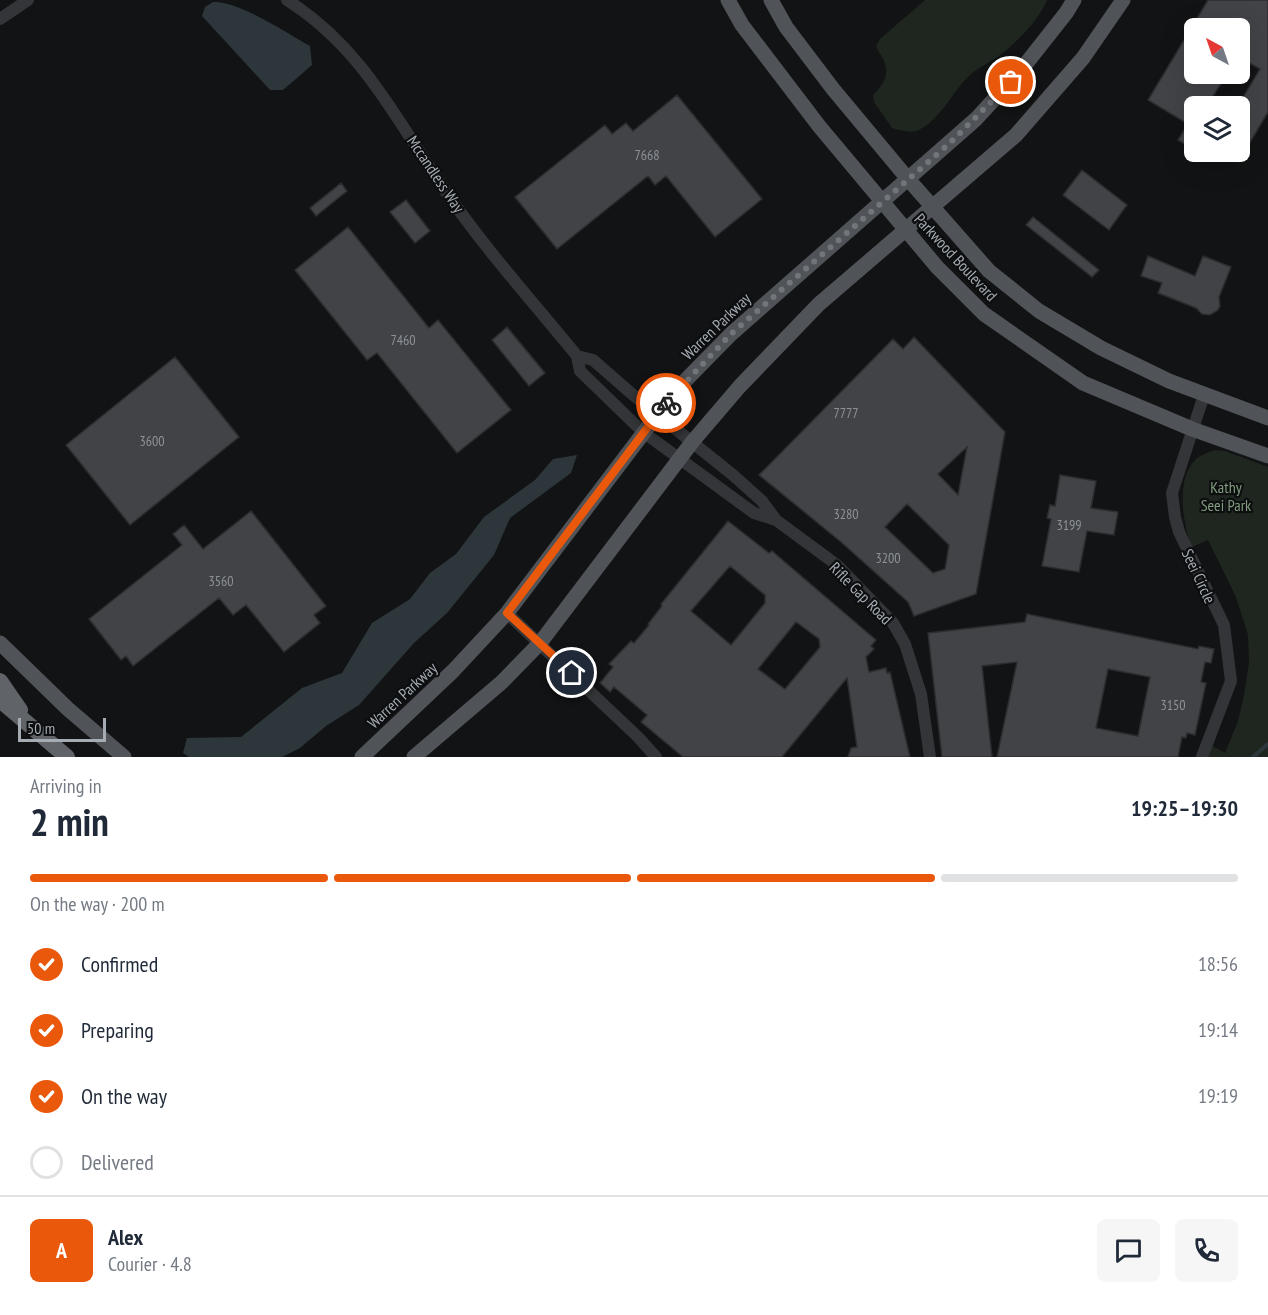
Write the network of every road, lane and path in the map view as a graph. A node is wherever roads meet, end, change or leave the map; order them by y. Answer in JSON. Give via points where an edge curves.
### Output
{"nodes":[{"id":1,"x":28,"y":0,"type":"edge"},
{"id":2,"x":287,"y":0,"type":"edge"},
{"id":3,"x":728,"y":0,"type":"edge"},
{"id":4,"x":771,"y":0,"type":"edge"},
{"id":5,"x":1074,"y":0,"type":"edge"},
{"id":6,"x":1123,"y":0,"type":"edge"},
{"id":7,"x":0,"y":19,"type":"edge"},
{"id":8,"x":908,"y":179,"type":"junction"},
{"id":9,"x":882,"y":202,"type":"junction"},
{"id":10,"x":932,"y":208,"type":"junction"},
{"id":11,"x":906,"y":231,"type":"junction"},
{"id":12,"x":577,"y":356,"type":"junction"},
{"id":13,"x":1204,"y":395,"type":"junction"},
{"id":14,"x":657,"y":413,"type":"junction"},
{"id":15,"x":1268,"y":417,"type":"edge"},
{"id":16,"x":1192,"y":429,"type":"junction"},
{"id":17,"x":644,"y":432,"type":"junction"},
{"id":18,"x":693,"y":441,"type":"junction"},
{"id":19,"x":1268,"y":456,"type":"edge"},
{"id":20,"x":680,"y":458,"type":"junction"},
{"id":21,"x":776,"y":520,"type":"junction"},
{"id":22,"x":507,"y":613,"type":"junction"},
{"id":23,"x":0,"y":643,"type":"edge"},
{"id":24,"x":540,"y":643,"type":"junction"},
{"id":25,"x":0,"y":681,"type":"edge"},
{"id":26,"x":0,"y":700,"type":"edge"},
{"id":27,"x":32,"y":728,"type":"junction"},
{"id":28,"x":67,"y":757,"type":"edge"},
{"id":29,"x":124,"y":757,"type":"edge"},
{"id":30,"x":362,"y":757,"type":"edge"},
{"id":31,"x":414,"y":757,"type":"edge"},
{"id":32,"x":656,"y":757,"type":"edge"},
{"id":33,"x":930,"y":757,"type":"edge"},
{"id":34,"x":1202,"y":757,"type":"edge"}],
"edges":[{"from":1,"to":7,"type":"street"},
{"from":2,"to":12,"type":"street","name":"Mccandless Way","via":[[344,45],[362,66],[446,192],[498,262]]},
{"from":3,"to":9,"type":"main road","name":"Parkwood Boulevard","via":[[791,92]]},
{"from":4,"to":8,"type":"main road","name":"Parkwood Boulevard","via":[[813,63]]},
{"from":5,"to":8,"type":"main road","name":"Warren Parkway","via":[[1000,94]]},
{"from":6,"to":10,"type":"main road","via":[[1083,58],[1016,135]]},
{"from":8,"to":9,"type":"main road","name":"Warren Parkway"},
{"from":8,"to":10,"type":"main road","name":"Parkwood Boulevard"},
{"from":9,"to":11,"type":"main road","name":"Parkwood Boulevard"},
{"from":9,"to":14,"type":"main road","name":"Warren Parkway","via":[[731,334]]},
{"from":10,"to":11,"type":"main road"},
{"from":10,"to":13,"type":"main road","name":"Parkwood Boulevard","via":[[989,271],[1039,311],[1101,348]]},
{"from":11,"to":16,"type":"main road","name":"Parkwood Boulevard","via":[[984,314],[1083,383]]},
{"from":11,"to":18,"type":"main road","via":[[819,304]]},
{"from":12,"to":14,"type":"street","name":"Mccandless Way","via":[[593,360]]},
{"from":12,"to":17,"type":"street","name":"Mccandless Way","via":[[580,371]]},
{"from":13,"to":15,"type":"main road","name":"Parkwood Boulevard"},
{"from":13,"to":16,"type":"street","name":"Seei Circle"},
{"from":14,"to":17,"type":"main road","name":"Warren Parkway"},
{"from":14,"to":18,"type":"street","name":"Rifle Gap Road"},
{"from":16,"to":19,"type":"main road","name":"Parkwood Boulevard"},
{"from":16,"to":34,"type":"street","name":"Seei Circle","via":[[1172,493],[1175,517],[1192,562],[1224,625],[1231,681]]},
{"from":17,"to":20,"type":"street","name":"Rifle Gap Road"},
{"from":17,"to":22,"type":"main road","name":"Warren Parkway"},
{"from":18,"to":20,"type":"main road"},
{"from":18,"to":21,"type":"street","name":"Rifle Gap Road","via":[[762,501]]},
{"from":20,"to":21,"type":"street","name":"Rifle Gap Road","via":[[754,513]]},
{"from":20,"to":24,"type":"main road"},
{"from":21,"to":33,"type":"street","name":"Rifle Gap Road","via":[[837,565],[893,623],[905,645],[921,694]]},
{"from":22,"to":24,"type":"street"},
{"from":22,"to":30,"type":"main road","name":"Warren Parkway","via":[[453,671]]},
{"from":23,"to":29,"type":"main road"},
{"from":24,"to":31,"type":"main road","via":[[502,682]]},
{"from":24,"to":32,"type":"street"},
{"from":25,"to":27,"type":"highway"},
{"from":26,"to":27,"type":"highway"},
{"from":27,"to":28,"type":"highway"}]}
